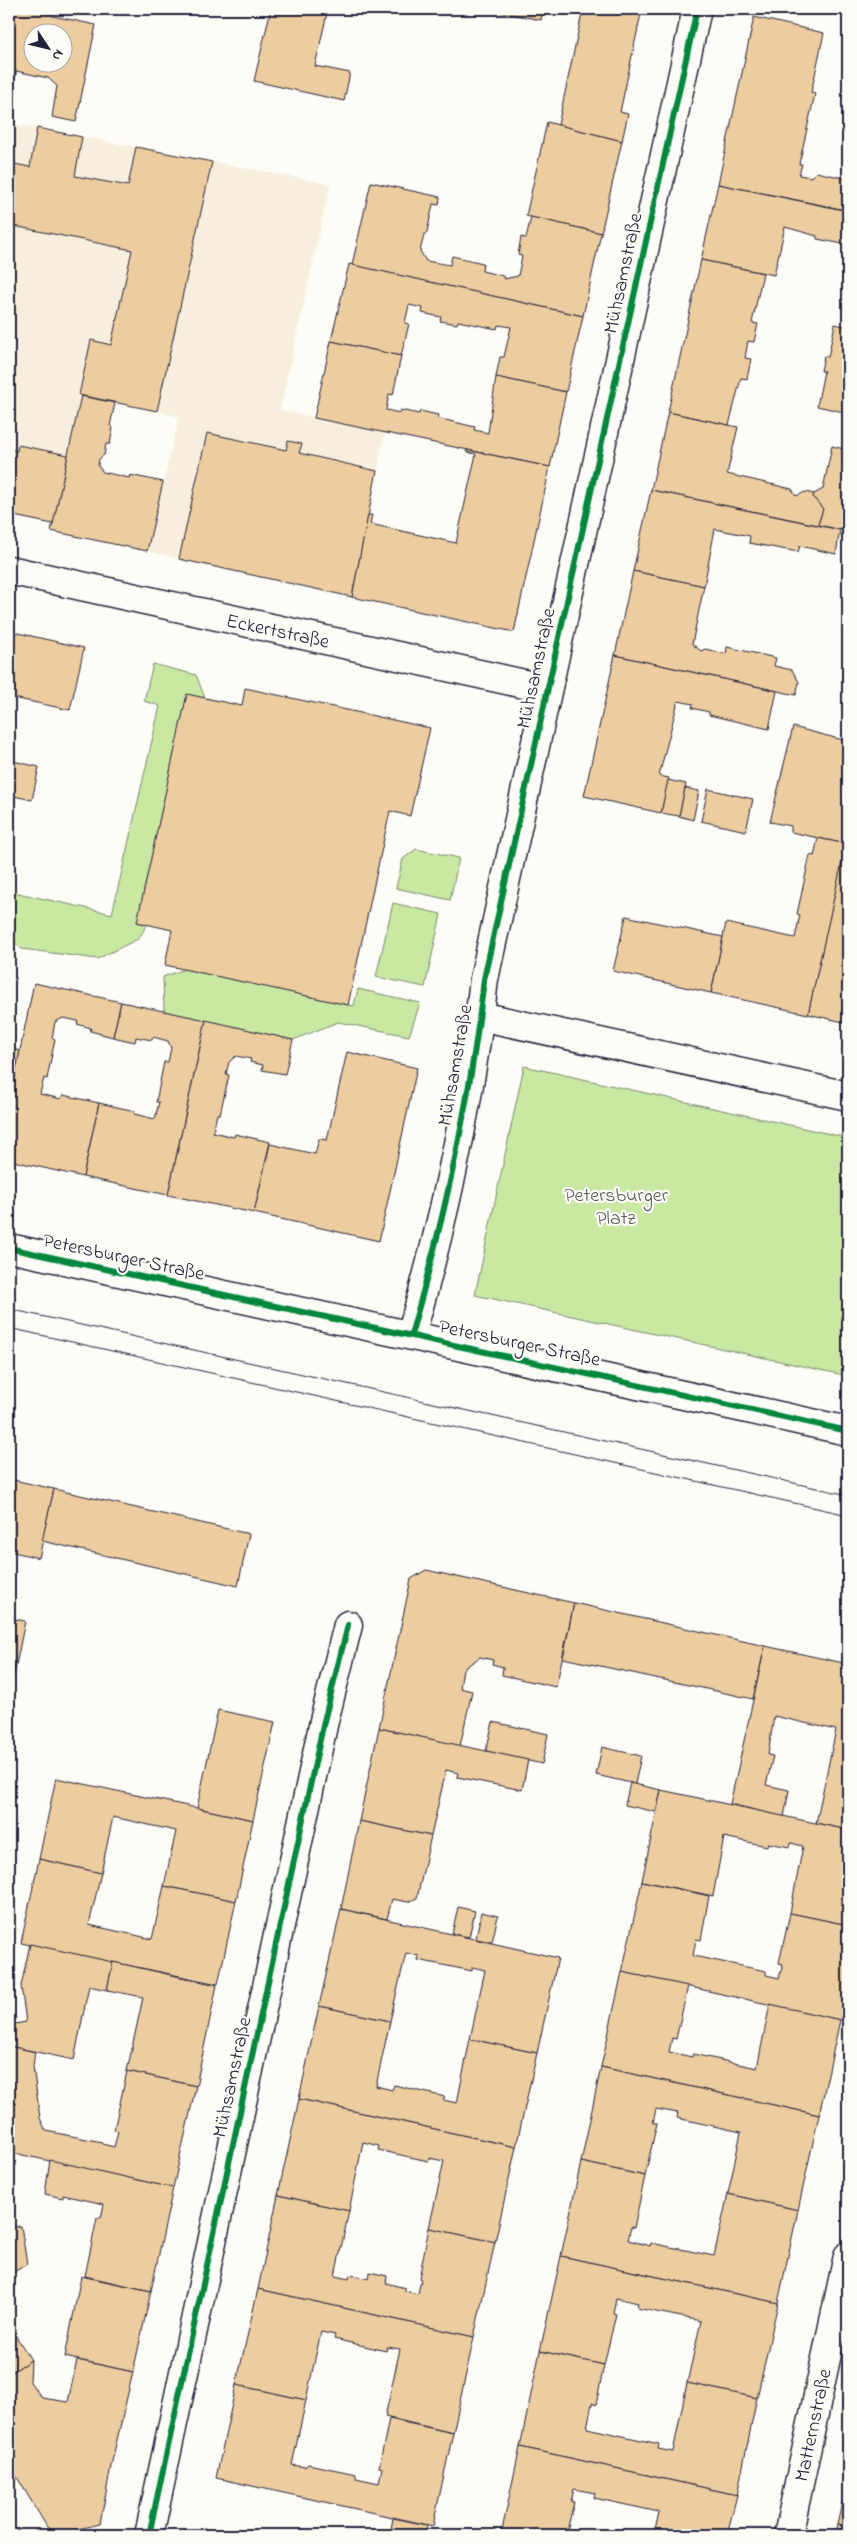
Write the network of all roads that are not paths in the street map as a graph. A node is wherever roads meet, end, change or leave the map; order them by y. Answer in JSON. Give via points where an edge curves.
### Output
{"nodes":[{"id":1,"x":696,"y":9,"type":"edge"},
{"id":2,"x":9,"y":570,"type":"edge"},
{"id":3,"x":547,"y":689,"type":"junction"},
{"id":4,"x":480,"y":1016,"type":"junction"},
{"id":5,"x":848,"y":1096,"type":"edge"},
{"id":6,"x":9,"y":1248,"type":"edge"},
{"id":7,"x":411,"y":1335,"type":"junction"},
{"id":8,"x":848,"y":1431,"type":"edge"},
{"id":9,"x":348,"y":1626,"type":"dead end"},
{"id":10,"x":848,"y":2256,"type":"edge"},
{"id":11,"x":149,"y":2535,"type":"edge"},
{"id":12,"x":788,"y":2535,"type":"edge"}],
"edges":[{"from":1,"to":3,"type":"street","name":"Mühsamstraße"},
{"from":2,"to":3,"type":"street","name":"Eckertstraße"},
{"from":3,"to":4,"type":"street","name":"Mühsamstraße","via":[[484,979]]},
{"from":4,"to":5,"type":"street"},
{"from":4,"to":7,"type":"street","name":"Mühsamstraße","via":[[476,1051],[429,1271]]},
{"from":6,"to":7,"type":"street","name":"Petersburger Straße"},
{"from":7,"to":8,"type":"street","name":"Petersburger Straße"},
{"from":9,"to":11,"type":"street","name":"Mühsamstraße","via":[[322,1731]]},
{"from":10,"to":12,"type":"street","name":"Matternstraße"}]}
